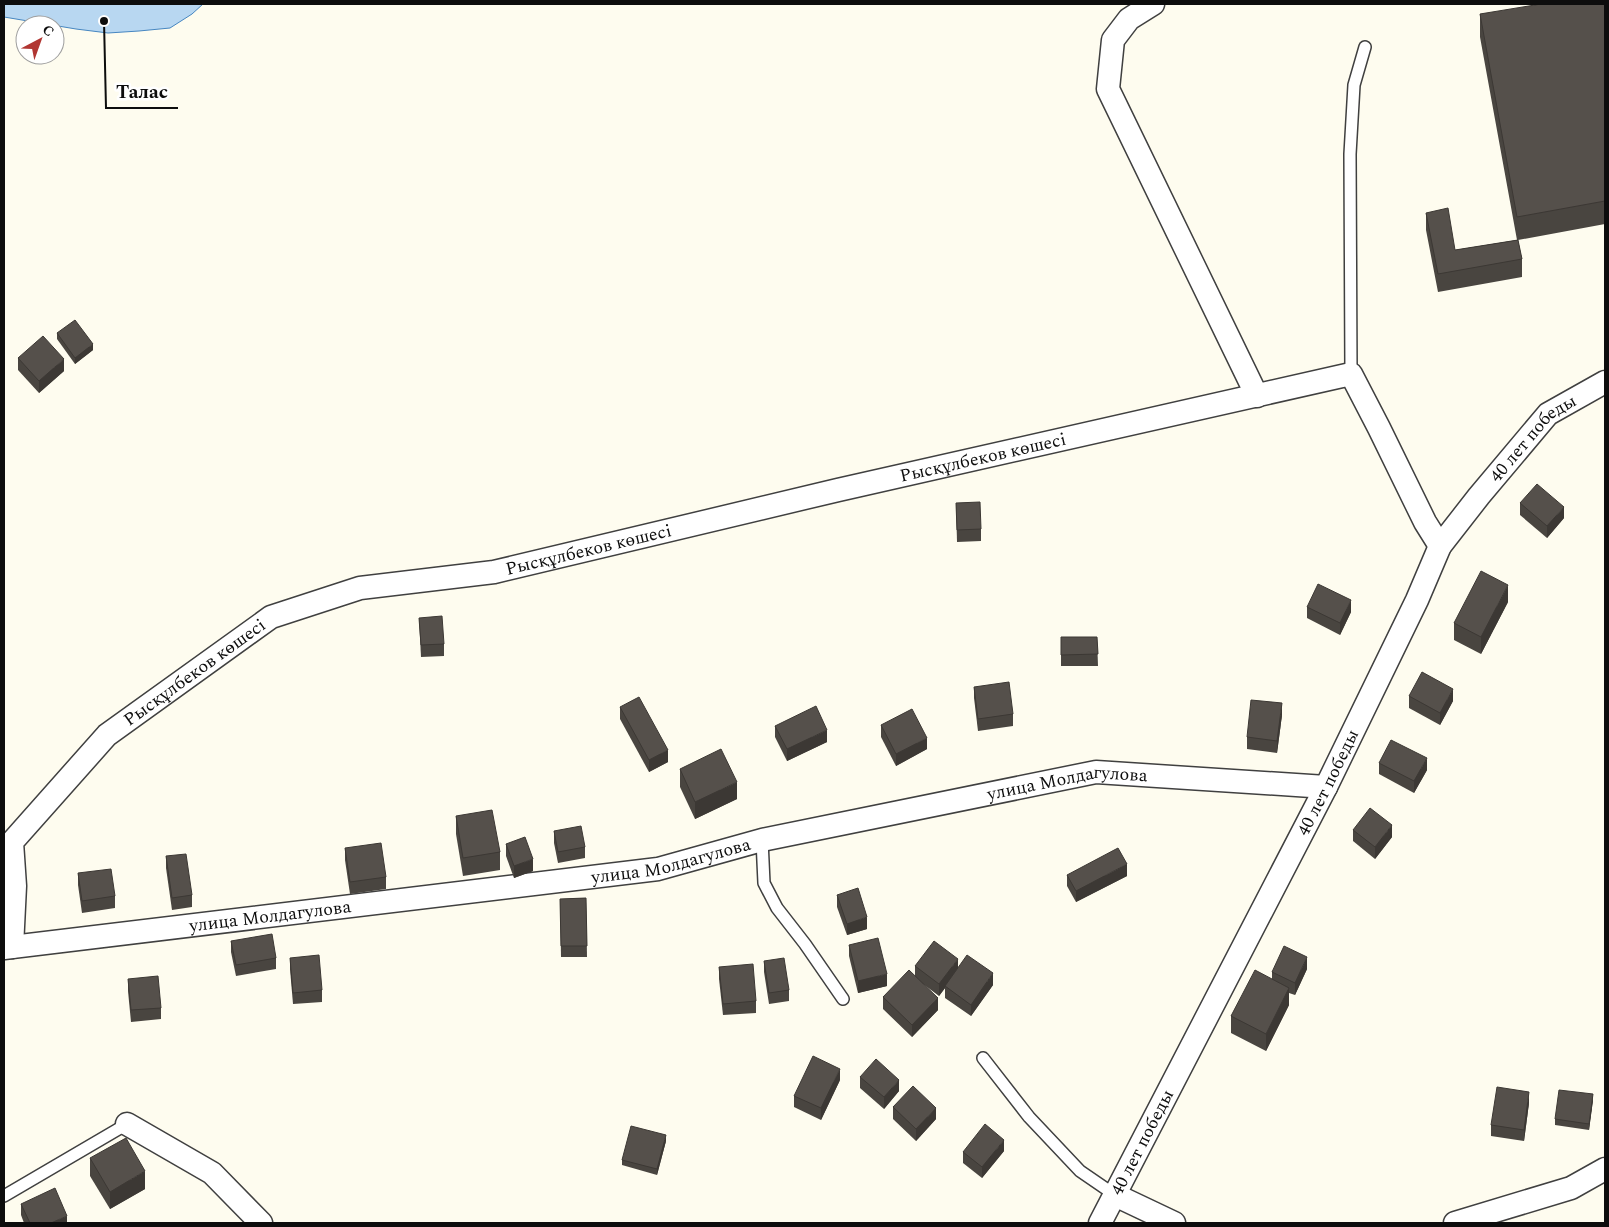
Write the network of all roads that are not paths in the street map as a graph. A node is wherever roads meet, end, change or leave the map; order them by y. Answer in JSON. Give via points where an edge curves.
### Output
{"nodes":[{"id":1,"x":1153,"y":4,"type":"edge"},
{"id":2,"x":1365,"y":47,"type":"dead end"},
{"id":3,"x":1351,"y":374,"type":"junction"},
{"id":4,"x":1605,"y":382,"type":"edge"},
{"id":5,"x":1257,"y":396,"type":"junction"},
{"id":6,"x":1440,"y":546,"type":"junction"},
{"id":7,"x":1326,"y":787,"type":"junction"},
{"id":8,"x":762,"y":840,"type":"junction"},
{"id":9,"x":8,"y":947,"type":"edge"},
{"id":10,"x":843,"y":999,"type":"dead end"},
{"id":11,"x":983,"y":1058,"type":"dead end"},
{"id":12,"x":127,"y":1124,"type":"joint"},
{"id":13,"x":1605,"y":1169,"type":"edge"},
{"id":14,"x":1115,"y":1194,"type":"junction"},
{"id":15,"x":4,"y":1196,"type":"edge"},
{"id":16,"x":1492,"y":1218,"type":"edge"},
{"id":17,"x":262,"y":1223,"type":"edge"},
{"id":18,"x":1100,"y":1223,"type":"edge"},
{"id":19,"x":1174,"y":1223,"type":"edge"},
{"id":20,"x":1455,"y":1223,"type":"edge"}],
"edges":[{"from":1,"to":5,"type":"street","via":[[1129,19],[1113,40],[1108,89]]},
{"from":2,"to":3,"type":"lane","via":[[1354,85],[1350,154]]},
{"from":3,"to":5,"type":"street","name":"Рысқұлбеков көшесі"},
{"from":3,"to":6,"type":"street"},
{"from":4,"to":6,"type":"street","name":"40 лет победы","via":[[1548,414]]},
{"from":5,"to":9,"type":"street","name":"Рысқұлбеков көшесі","via":[[838,490],[494,572],[360,588],[271,617],[107,734],[12,842],[15,886]]},
{"from":6,"to":7,"type":"street","name":"40 лет победы"},
{"from":7,"to":8,"type":"street","name":"улица Молдагулова","via":[[1096,772]]},
{"from":7,"to":14,"type":"street","name":"40 лет победы"},
{"from":8,"to":9,"type":"street","name":"улица Молдагулова","via":[[658,869]]},
{"from":8,"to":10,"type":"lane","via":[[764,883],[777,908]]},
{"from":11,"to":14,"type":"lane","via":[[1029,1118],[1080,1170]]},
{"from":12,"to":15,"type":"lane"},
{"from":12,"to":17,"type":"street","via":[[212,1173]]},
{"from":13,"to":16,"type":"street","via":[[1571,1188]]},
{"from":14,"to":18,"type":"street","name":"40 лет победы"},
{"from":14,"to":19,"type":"street"},
{"from":16,"to":20,"type":"street"}]}
